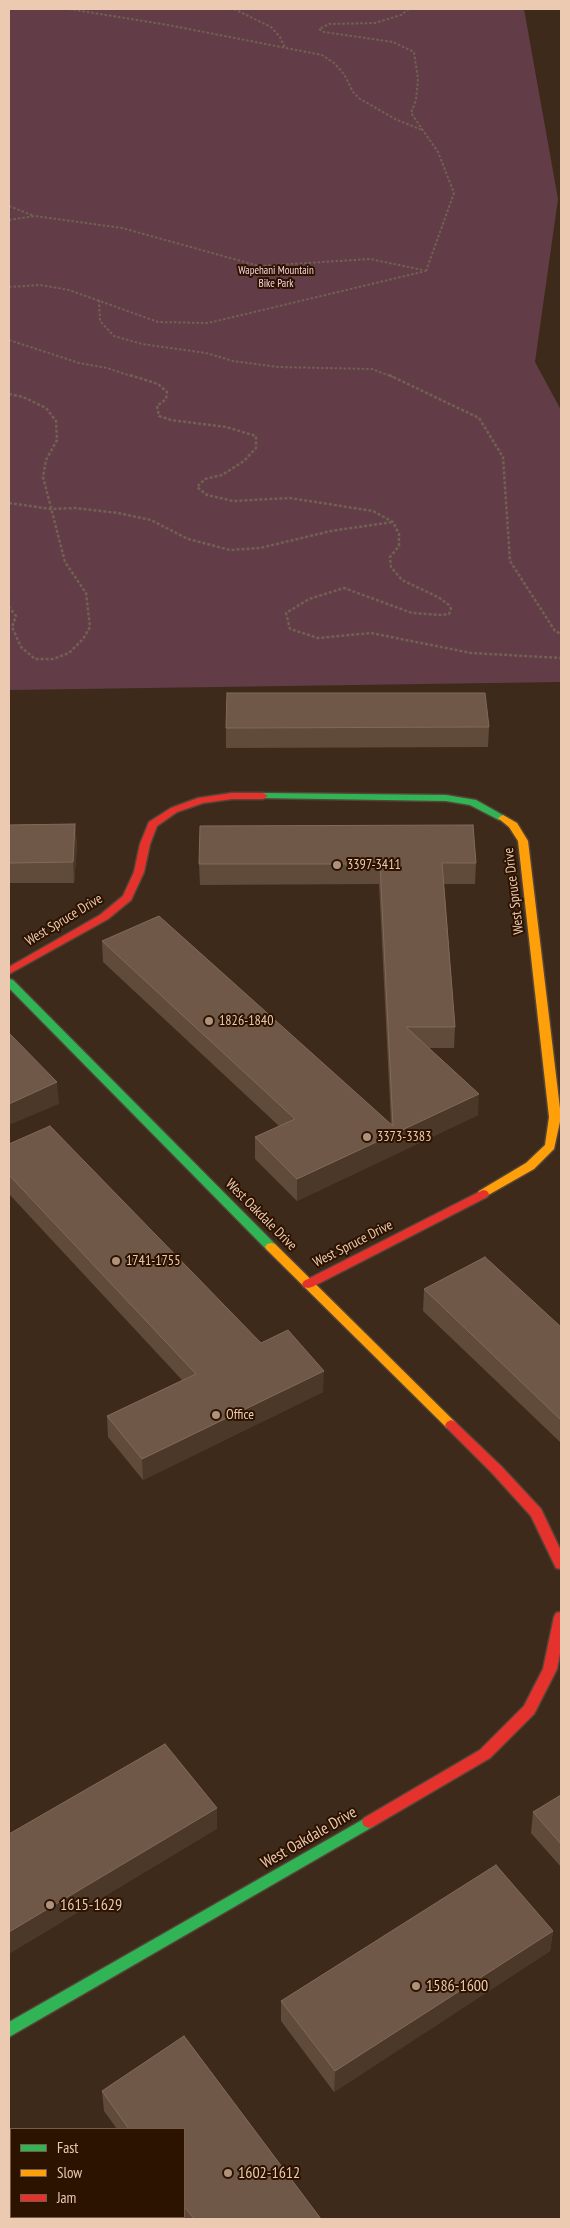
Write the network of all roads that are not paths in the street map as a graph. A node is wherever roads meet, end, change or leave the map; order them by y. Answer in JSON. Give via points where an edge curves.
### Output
{"nodes":[{"id":1,"x":9,"y":971,"type":"edge"},
{"id":2,"x":9,"y":982,"type":"edge"},
{"id":3,"x":308,"y":1284,"type":"junction"},
{"id":4,"x":561,"y":1564,"type":"edge"},
{"id":5,"x":561,"y":1618,"type":"edge"},
{"id":6,"x":9,"y":2030,"type":"edge"}],
"edges":[{"from":1,"to":3,"type":"street","name":"West Spruce Drive","via":[[104,917],[127,898],[140,872],[153,824],[174,810],[201,800],[232,796],[446,798],[473,802],[513,825],[523,840],[555,1117],[550,1146],[530,1166],[501,1185]]},
{"from":2,"to":3,"type":"street","name":"West Oakdale Drive"},
{"from":3,"to":4,"type":"street","name":"West Oakdale Drive","via":[[497,1470],[536,1513]]},
{"from":5,"to":6,"type":"street","name":"West Oakdale Drive","via":[[550,1669],[529,1710],[485,1754]]}]}
